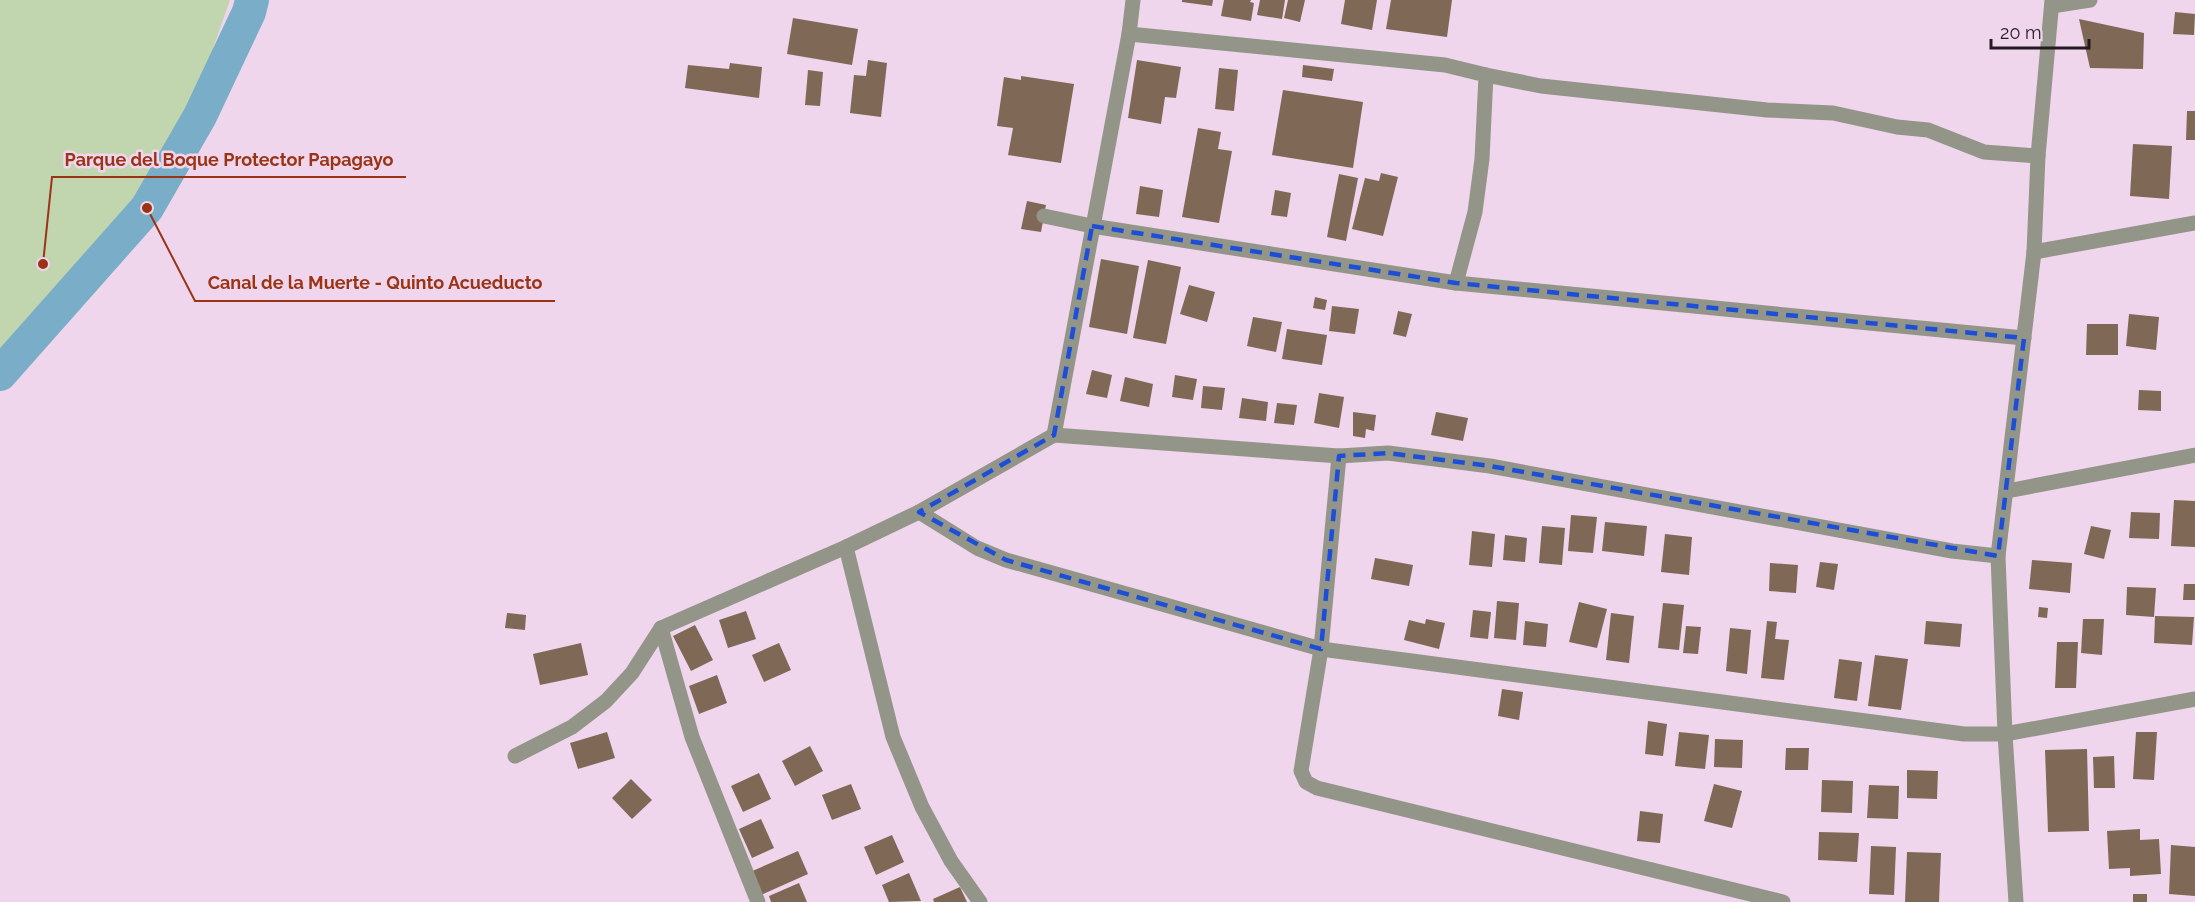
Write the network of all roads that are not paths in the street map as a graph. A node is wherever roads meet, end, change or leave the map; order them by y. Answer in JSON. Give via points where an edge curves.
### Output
{"nodes":[{"id":1,"x":1133,"y":0,"type":"edge"},
{"id":2,"x":2090,"y":0,"type":"edge"},
{"id":3,"x":2052,"y":3,"type":"edge"},
{"id":4,"x":1129,"y":34,"type":"junction"},
{"id":5,"x":1486,"y":75,"type":"junction"},
{"id":6,"x":2038,"y":156,"type":"junction"},
{"id":7,"x":1044,"y":216,"type":"dead end"},
{"id":8,"x":2195,"y":223,"type":"edge"},
{"id":9,"x":1092,"y":226,"type":"junction"},
{"id":10,"x":2034,"y":252,"type":"junction"},
{"id":11,"x":1456,"y":283,"type":"junction"},
{"id":12,"x":2024,"y":338,"type":"junction"},
{"id":13,"x":1054,"y":435,"type":"junction"},
{"id":14,"x":2195,"y":455,"type":"edge"},
{"id":15,"x":1339,"y":456,"type":"junction"},
{"id":16,"x":2007,"y":491,"type":"junction"},
{"id":17,"x":919,"y":512,"type":"junction"},
{"id":18,"x":846,"y":547,"type":"junction"},
{"id":19,"x":1998,"y":556,"type":"junction"},
{"id":20,"x":661,"y":628,"type":"junction"},
{"id":21,"x":1321,"y":649,"type":"junction"},
{"id":22,"x":2195,"y":699,"type":"edge"},
{"id":23,"x":2005,"y":734,"type":"junction"},
{"id":24,"x":515,"y":756,"type":"dead end"},
{"id":25,"x":758,"y":902,"type":"edge"},
{"id":26,"x":980,"y":902,"type":"edge"},
{"id":27,"x":1783,"y":902,"type":"edge"},
{"id":28,"x":2016,"y":902,"type":"edge"}],
"edges":[{"from":1,"to":4,"type":"street"},
{"from":2,"to":3,"type":"street"},
{"from":3,"to":6,"type":"street"},
{"from":4,"to":5,"type":"street","via":[[1445,65]]},
{"from":4,"to":9,"type":"street"},
{"from":5,"to":6,"type":"street","via":[[1553,87],[1767,110],[1833,113],[1928,130],[1984,152]]},
{"from":5,"to":11,"type":"street","via":[[1476,201]]},
{"from":6,"to":10,"type":"street"},
{"from":7,"to":9,"type":"street"},
{"from":8,"to":10,"type":"street"},
{"from":9,"to":11,"type":"street"},
{"from":9,"to":13,"type":"street"},
{"from":10,"to":12,"type":"street"},
{"from":11,"to":12,"type":"street"},
{"from":12,"to":16,"type":"street"},
{"from":13,"to":15,"type":"street"},
{"from":13,"to":17,"type":"street"},
{"from":14,"to":16,"type":"street"},
{"from":15,"to":19,"type":"street","via":[[1388,453],[1490,466],[1952,551]]},
{"from":15,"to":21,"type":"street"},
{"from":16,"to":19,"type":"street"},
{"from":17,"to":18,"type":"street"},
{"from":17,"to":21,"type":"street","via":[[977,548],[1006,560]]},
{"from":18,"to":20,"type":"street"},
{"from":18,"to":26,"type":"street","via":[[893,737],[932,825]]},
{"from":19,"to":23,"type":"street"},
{"from":20,"to":24,"type":"street","via":[[632,674],[606,701],[572,727]]},
{"from":20,"to":25,"type":"street","via":[[693,737]]},
{"from":21,"to":23,"type":"street","via":[[1964,734]]},
{"from":21,"to":27,"type":"street","via":[[1301,771],[1306,782],[1317,788]]},
{"from":22,"to":23,"type":"street"},
{"from":23,"to":28,"type":"street"}]}
